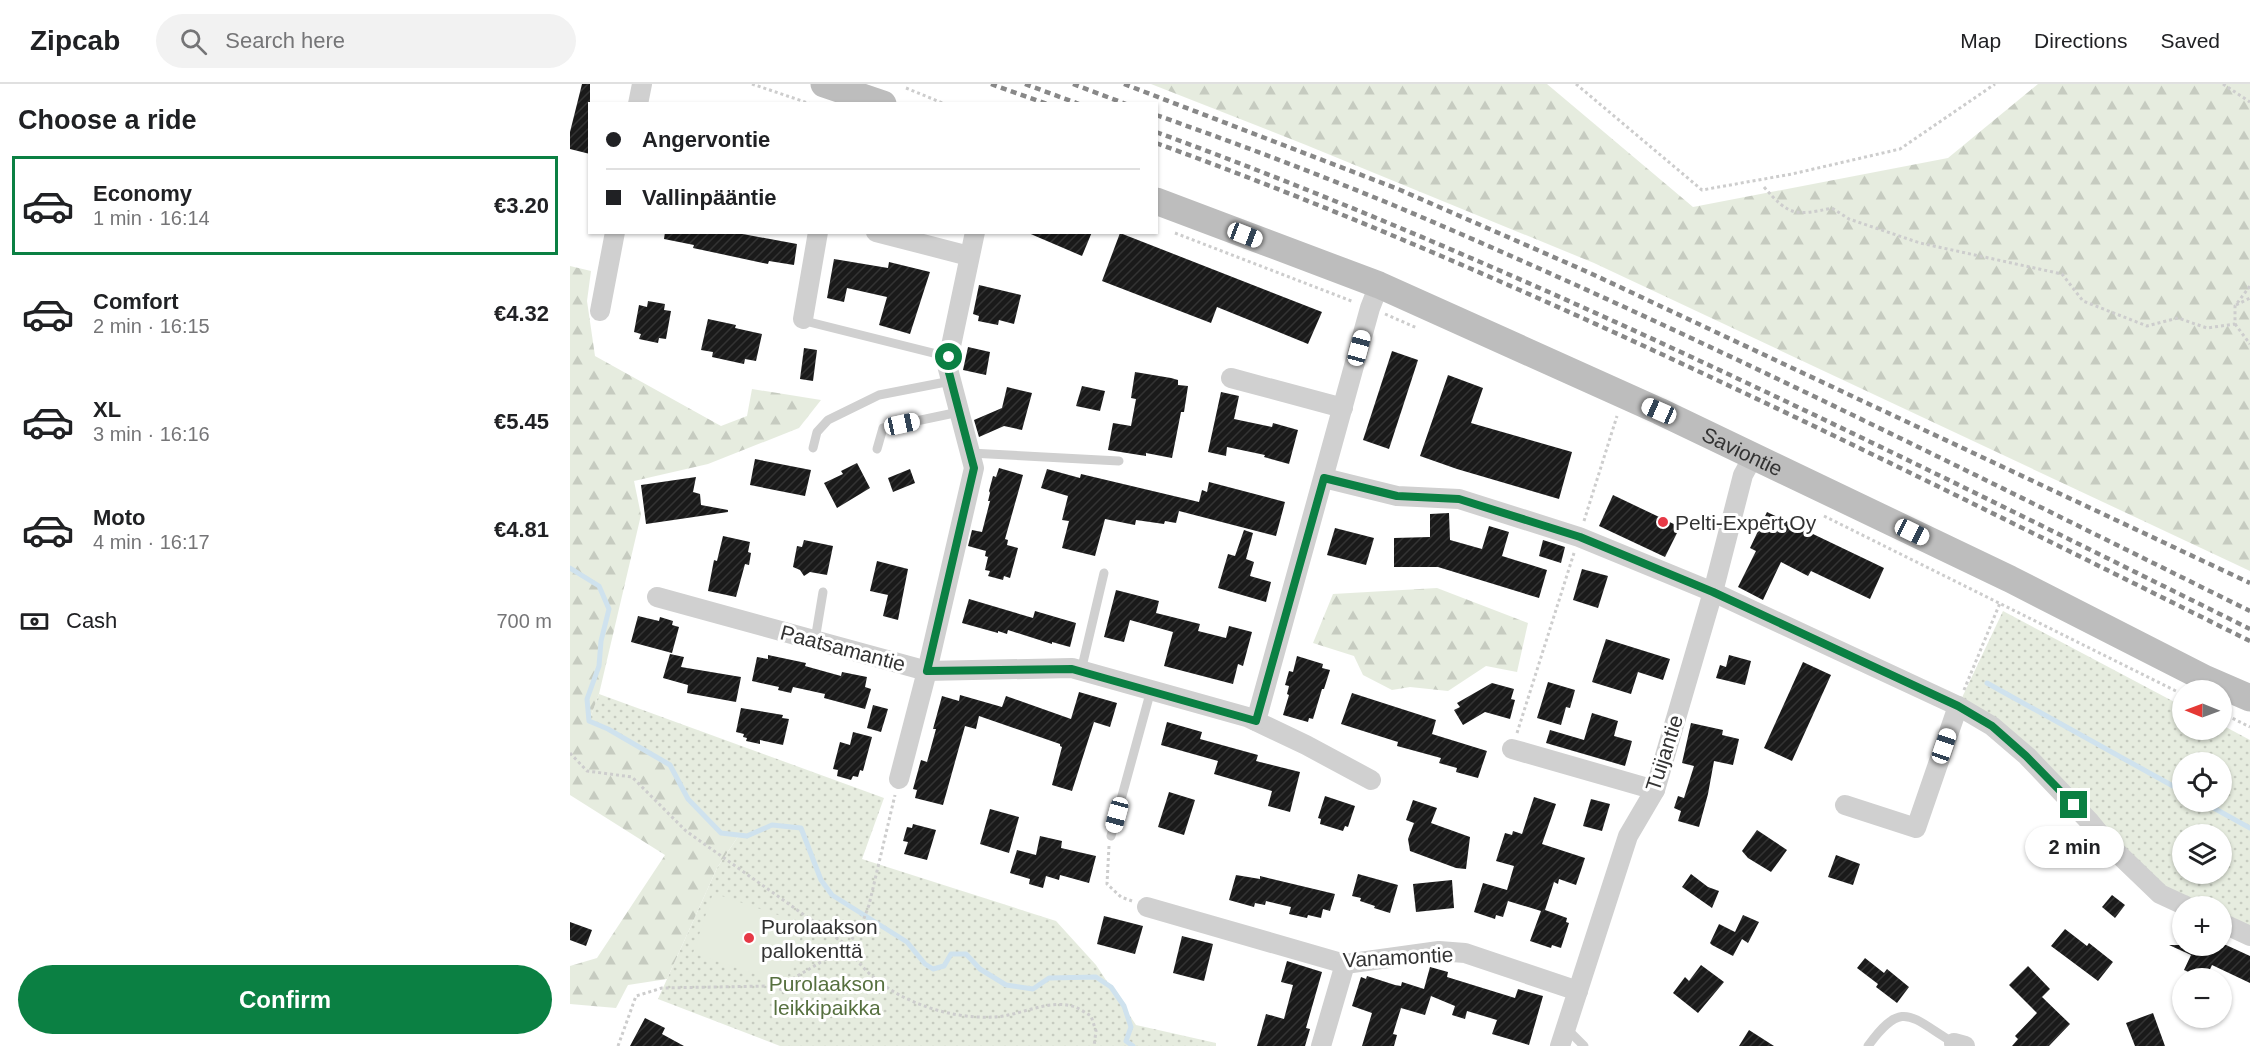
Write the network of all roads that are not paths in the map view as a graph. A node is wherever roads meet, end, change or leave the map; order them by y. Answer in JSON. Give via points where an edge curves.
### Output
{"nodes":[{"id":1,"x":642,"y":84,"type":"edge"},
{"id":2,"x":824,"y":84,"type":"edge"},
{"id":3,"x":638,"y":102,"type":"edge"},
{"id":4,"x":877,"y":102,"type":"edge"},
{"id":5,"x":1158,"y":202,"type":"edge"},
{"id":6,"x":615,"y":234,"type":"edge"},
{"id":7,"x":818,"y":234,"type":"edge"},
{"id":8,"x":884,"y":234,"type":"edge"},
{"id":9,"x":974,"y":234,"type":"edge"},
{"id":10,"x":969,"y":256,"type":"junction"},
{"id":11,"x":1374,"y":297,"type":"junction"},
{"id":12,"x":600,"y":310,"type":"dead end"},
{"id":13,"x":806,"y":320,"type":"joint"},
{"id":14,"x":949,"y":357,"type":"junction"},
{"id":15,"x":1231,"y":378,"type":"dead end"},
{"id":16,"x":951,"y":381,"type":"junction"},
{"id":17,"x":1343,"y":408,"type":"junction"},
{"id":18,"x":959,"y":412,"type":"junction"},
{"id":19,"x":813,"y":448,"type":"dead end"},
{"id":20,"x":877,"y":449,"type":"dead end"},
{"id":21,"x":970,"y":453,"type":"junction"},
{"id":22,"x":1754,"y":455,"type":"junction"},
{"id":23,"x":1119,"y":461,"type":"dead end"},
{"id":24,"x":1324,"y":478,"type":"junction"},
{"id":25,"x":1104,"y":573,"type":"dead end"},
{"id":26,"x":823,"y":592,"type":"dead end"},
{"id":27,"x":1713,"y":592,"type":"junction"},
{"id":28,"x":657,"y":597,"type":"dead end"},
{"id":29,"x":815,"y":640,"type":"junction"},
{"id":30,"x":927,"y":671,"type":"junction"},
{"id":31,"x":1081,"y":671,"type":"junction"},
{"id":32,"x":1151,"y":690,"type":"junction"},
{"id":33,"x":2250,"y":698,"type":"edge"},
{"id":34,"x":1958,"y":706,"type":"junction"},
{"id":35,"x":1256,"y":721,"type":"junction"},
{"id":36,"x":1512,"y":749,"type":"road end"},
{"id":37,"x":899,"y":779,"type":"road end"},
{"id":38,"x":1371,"y":780,"type":"dead end"},
{"id":39,"x":1655,"y":790,"type":"junction"},
{"id":40,"x":1845,"y":805,"type":"dead end"},
{"id":41,"x":1111,"y":836,"type":"road end"},
{"id":42,"x":2172,"y":900,"type":"edge"},
{"id":43,"x":1147,"y":907,"type":"road end"},
{"id":44,"x":2232,"y":928,"type":"edge"},
{"id":45,"x":2250,"y":936,"type":"edge"},
{"id":46,"x":1345,"y":964,"type":"junction"},
{"id":47,"x":1578,"y":991,"type":"junction"},
{"id":48,"x":1563,"y":1037,"type":"edge"},
{"id":49,"x":1959,"y":1044,"type":"edge"},
{"id":50,"x":1321,"y":1046,"type":"edge"},
{"id":51,"x":1584,"y":1046,"type":"edge"},
{"id":52,"x":1868,"y":1046,"type":"edge"}],
"edges":[{"from":1,"to":3,"type":"street"},
{"from":2,"to":4,"type":"main road"},
{"from":5,"to":11,"type":"main road","name":"Saviontie"},
{"from":6,"to":12,"type":"street"},
{"from":7,"to":13,"type":"street"},
{"from":8,"to":10,"type":"street"},
{"from":9,"to":10,"type":"street"},
{"from":10,"to":14,"type":"street"},
{"from":11,"to":17,"type":"street"},
{"from":11,"to":22,"type":"main road","name":"Saviontie"},
{"from":13,"to":14,"type":"lane"},
{"from":14,"to":16,"type":"street"},
{"from":15,"to":17,"type":"street"},
{"from":16,"to":18,"type":"street"},
{"from":16,"to":19,"type":"lane","via":[[879,395],[828,420],[817,432]]},
{"from":17,"to":24,"type":"street"},
{"from":18,"to":20,"type":"lane","via":[[883,428]]},
{"from":18,"to":21,"type":"street"},
{"from":21,"to":23,"type":"lane"},
{"from":21,"to":30,"type":"street","via":[[974,468]]},
{"from":22,"to":27,"type":"street","name":"Tuijantie","via":[[1743,476]]},
{"from":22,"to":33,"type":"main road","name":"Saviontie","via":[[2010,579],[2206,680]]},
{"from":24,"to":27,"type":"street","via":[[1397,496],[1459,499],[1580,537]]},
{"from":24,"to":35,"type":"street"},
{"from":25,"to":31,"type":"lane"},
{"from":26,"to":29,"type":"lane"},
{"from":27,"to":34,"type":"street"},
{"from":27,"to":39,"type":"street","name":"Tuijantie"},
{"from":28,"to":29,"type":"street","name":"Paatsamantie"},
{"from":29,"to":30,"type":"street","name":"Paatsamantie"},
{"from":30,"to":31,"type":"street","name":"Paatsamantie"},
{"from":30,"to":37,"type":"street"},
{"from":31,"to":32,"type":"street","name":"Paatsamantie"},
{"from":32,"to":35,"type":"street","name":"Paatsamantie"},
{"from":32,"to":41,"type":"lane"},
{"from":34,"to":40,"type":"street","via":[[1916,828]]},
{"from":34,"to":42,"type":"street","via":[[1992,726],[2026,756],[2108,844],[2160,894]]},
{"from":35,"to":38,"type":"street","name":"Paatsamantie"},
{"from":36,"to":39,"type":"street"},
{"from":39,"to":47,"type":"street","name":"Tuijantie","via":[[1628,836]]},
{"from":43,"to":46,"type":"street","name":"Vanamontie"},
{"from":44,"to":45,"type":"street"},
{"from":46,"to":47,"type":"street","name":"Vanamontie","via":[[1439,951],[1465,953]]},
{"from":46,"to":50,"type":"street"},
{"from":47,"to":48,"type":"street","name":"Tuijantie"},
{"from":48,"to":51,"type":"lane"},
{"from":49,"to":52,"type":"lane","via":[[1907,1015],[1895,1017]]}]}
